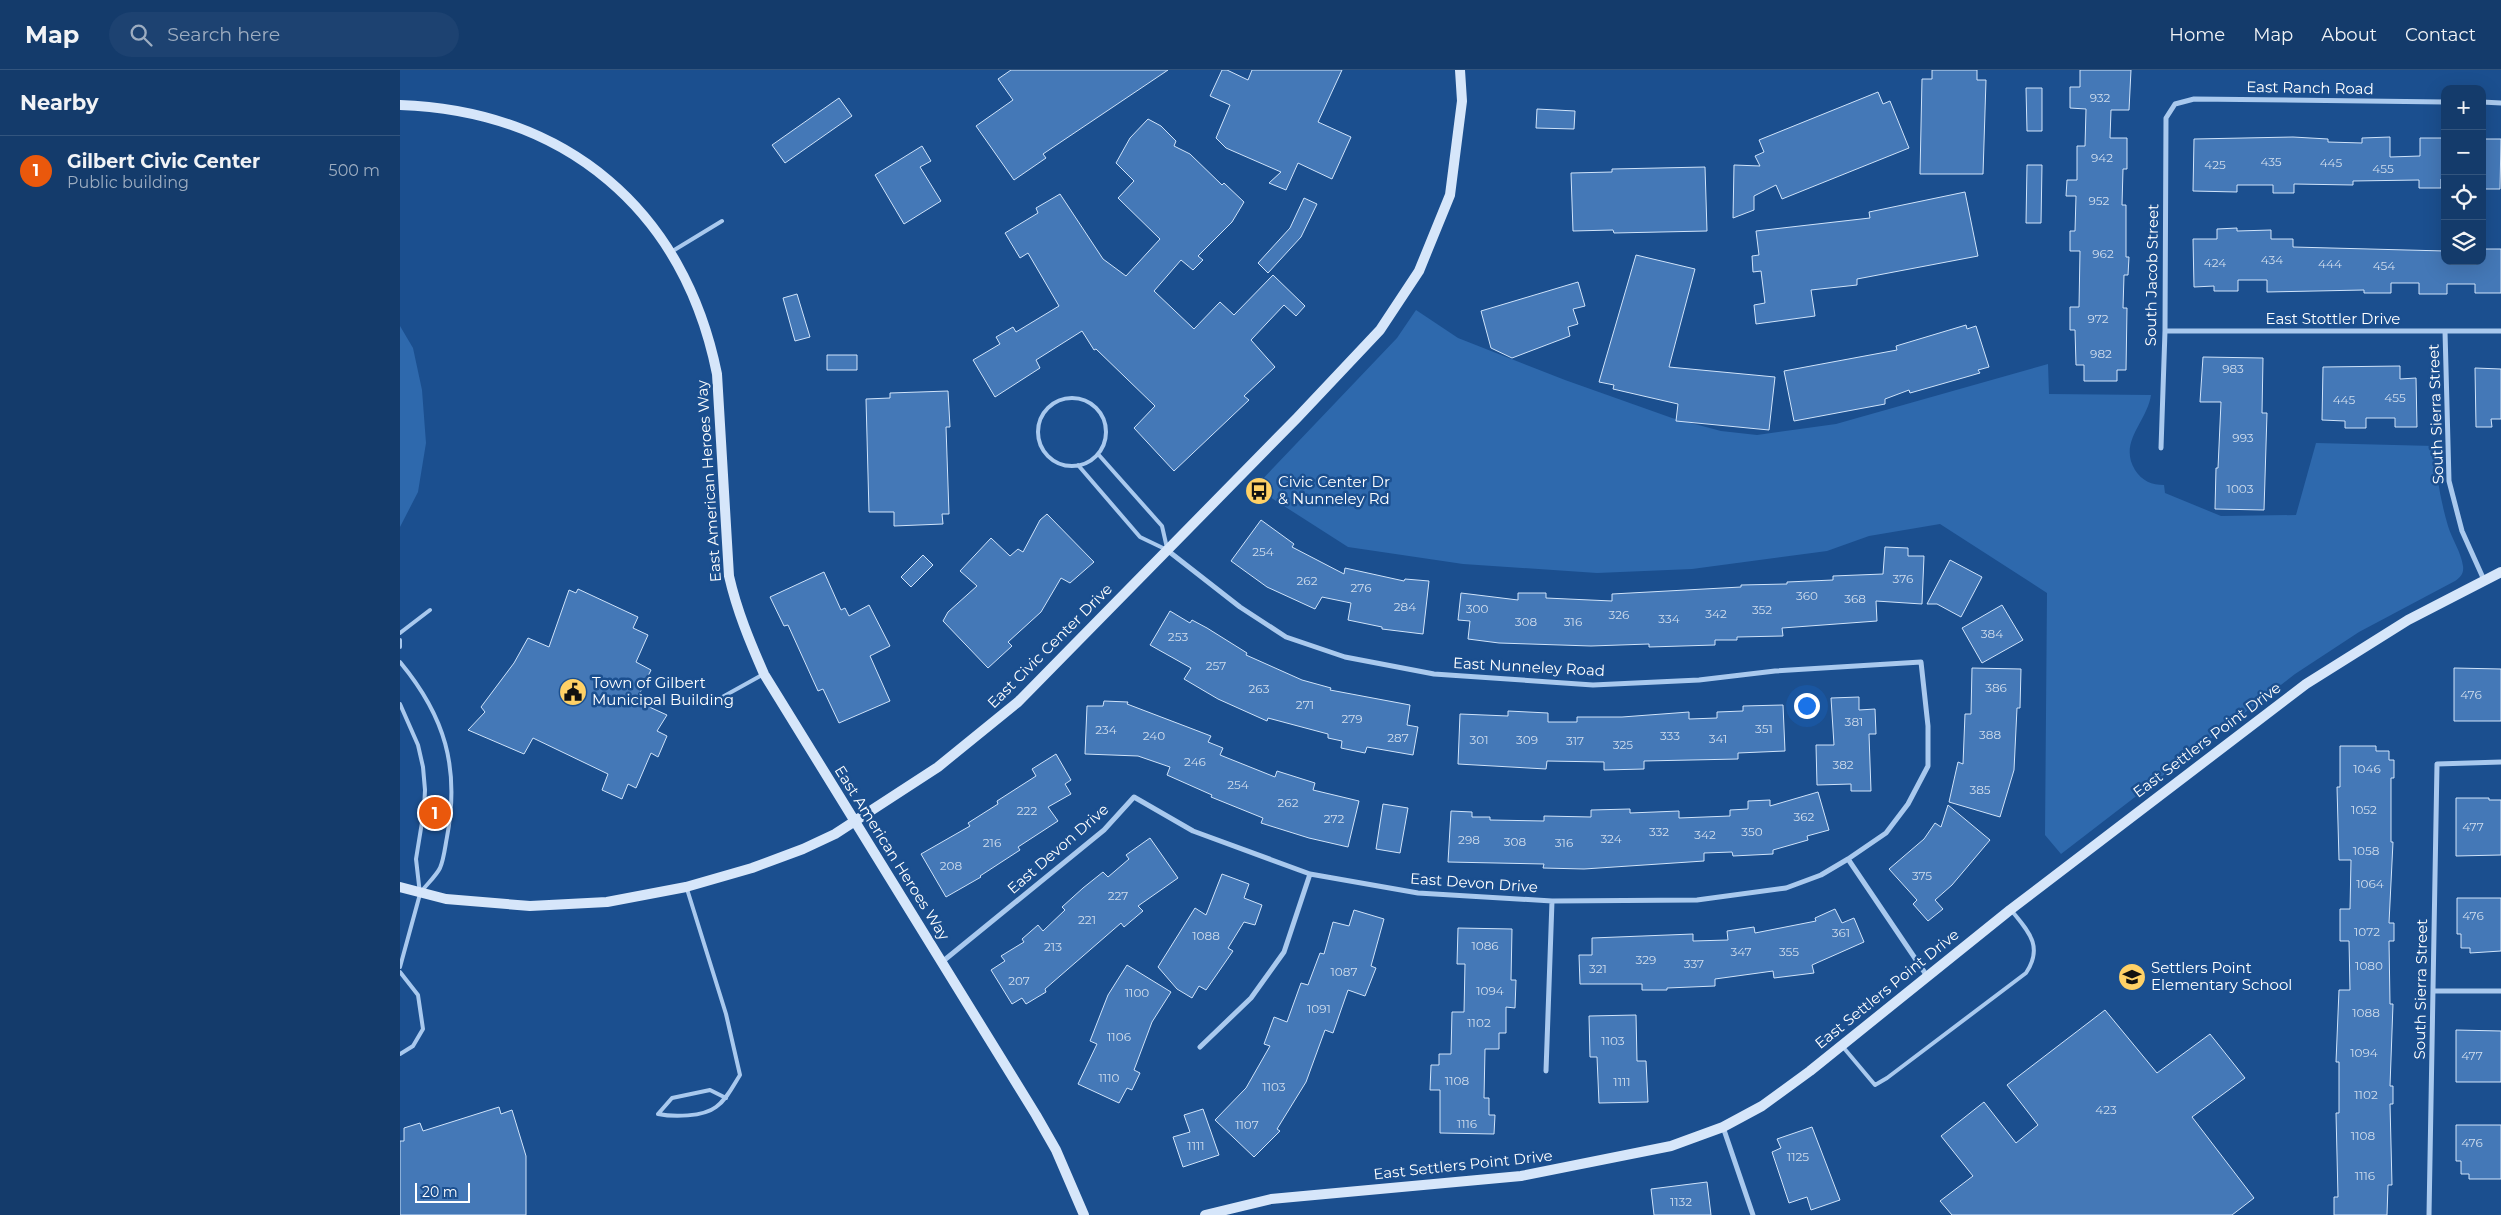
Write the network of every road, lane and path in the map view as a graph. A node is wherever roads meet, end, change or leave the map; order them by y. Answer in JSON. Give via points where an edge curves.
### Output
{"nodes":[{"id":1,"x":1460,"y":70,"type":"edge"},
{"id":2,"x":2441,"y":102,"type":"edge"},
{"id":3,"x":2486,"y":102,"type":"edge"},
{"id":4,"x":2501,"y":103,"type":"edge"},
{"id":5,"x":400,"y":104,"type":"edge"},
{"id":6,"x":2176,"y":104,"type":"joint"},
{"id":7,"x":722,"y":221,"type":"dead end"},
{"id":8,"x":669,"y":254,"type":"junction"},
{"id":9,"x":2165,"y":331,"type":"junction"},
{"id":10,"x":2445,"y":331,"type":"junction"},
{"id":11,"x":2501,"y":331,"type":"edge"},
{"id":12,"x":2161,"y":448,"type":"dead end"},
{"id":13,"x":1098,"y":454,"type":"junction"},
{"id":14,"x":1078,"y":465,"type":"junction"},
{"id":15,"x":1167,"y":550,"type":"junction"},
{"id":16,"x":2501,"y":572,"type":"edge"},
{"id":17,"x":2484,"y":580,"type":"junction"},
{"id":18,"x":430,"y":610,"type":"dead end"},
{"id":19,"x":400,"y":633,"type":"edge"},
{"id":20,"x":400,"y":640,"type":"edge"},
{"id":21,"x":400,"y":648,"type":"edge"},
{"id":22,"x":400,"y":662,"type":"edge"},
{"id":23,"x":1921,"y":662,"type":"joint"},
{"id":24,"x":764,"y":674,"type":"junction"},
{"id":25,"x":717,"y":700,"type":"dead end"},
{"id":26,"x":400,"y":704,"type":"edge"},
{"id":27,"x":2501,"y":762,"type":"edge"},
{"id":28,"x":855,"y":822,"type":"junction"},
{"id":29,"x":1848,"y":859,"type":"junction"},
{"id":30,"x":1310,"y":874,"type":"junction"},
{"id":31,"x":400,"y":887,"type":"edge"},
{"id":32,"x":686,"y":887,"type":"junction"},
{"id":33,"x":420,"y":894,"type":"junction"},
{"id":34,"x":1552,"y":901,"type":"junction"},
{"id":35,"x":2010,"y":910,"type":"junction"},
{"id":36,"x":942,"y":962,"type":"junction"},
{"id":37,"x":400,"y":967,"type":"edge"},
{"id":38,"x":400,"y":972,"type":"edge"},
{"id":39,"x":1927,"y":976,"type":"junction"},
{"id":40,"x":2433,"y":991,"type":"junction"},
{"id":41,"x":2501,"y":991,"type":"edge"},
{"id":42,"x":1842,"y":1045,"type":"junction"},
{"id":43,"x":1200,"y":1047,"type":"dead end"},
{"id":44,"x":400,"y":1054,"type":"edge"},
{"id":45,"x":1546,"y":1071,"type":"dead end"},
{"id":46,"x":726,"y":1098,"type":"junction"},
{"id":47,"x":1723,"y":1127,"type":"junction"},
{"id":48,"x":1084,"y":1215,"type":"edge"},
{"id":49,"x":1205,"y":1215,"type":"edge"},
{"id":50,"x":1753,"y":1215,"type":"edge"},
{"id":51,"x":2429,"y":1215,"type":"edge"}],
"edges":[{"from":1,"to":15,"type":"street","name":"East Civic Center Drive","via":[[1460,128],[1450,195],[1432,244],[1408,289],[1365,347]]},
{"from":2,"to":6,"type":"street","name":"East Ranch Road","via":[[2194,99]]},
{"from":3,"to":4,"type":"street"},
{"from":5,"to":8,"type":"street","name":"East American Heroes Way","via":[[468,112],[543,136],[608,178],[641,212]]},
{"from":6,"to":9,"type":"street","name":"South Jacob Street","via":[[2166,118]]},
{"from":7,"to":8,"type":"lane"},
{"from":8,"to":24,"type":"street","name":"East American Heroes Way","via":[[690,289],[710,342],[717,374],[729,576],[736,605]]},
{"from":9,"to":10,"type":"street","name":"East Stottler Drive"},
{"from":9,"to":12,"type":"street","name":"South Jacob Street"},
{"from":10,"to":11,"type":"street","name":"East Stottler Drive"},
{"from":10,"to":17,"type":"street","name":"South Sierra Street","via":[[2449,481],[2462,531]]},
{"from":13,"to":14,"type":"lane"},
{"from":13,"to":14,"type":"lane","via":[[1106,433],[1105,422],[1099,412],[1081,399],[1060,401],[1050,406],[1043,414],[1039,435],[1041,445],[1056,461]]},
{"from":13,"to":15,"type":"lane","via":[[1162,526]]},
{"from":14,"to":15,"type":"lane","via":[[1140,537]]},
{"from":15,"to":23,"type":"street","name":"East Nunneley Road","via":[[1240,607],[1286,637],[1345,657],[1434,674],[1593,685]]},
{"from":15,"to":28,"type":"street","name":"East Civic Center Drive","via":[[1001,717],[938,767]]},
{"from":16,"to":17,"type":"street","name":"East Settlers Point Drive"},
{"from":17,"to":35,"type":"street","name":"East Settlers Point Drive","via":[[2374,639],[2306,684]]},
{"from":18,"to":19,"type":"lane"},
{"from":20,"to":21,"type":"lane"},
{"from":22,"to":33,"type":"lane","via":[[428,702],[442,733],[452,778],[453,806],[440,868]]},
{"from":23,"to":29,"type":"street","name":"East Devon Drive","via":[[1928,726],[1928,766],[1908,804],[1886,833]]},
{"from":24,"to":25,"type":"lane"},
{"from":24,"to":28,"type":"street","name":"East American Heroes Way"},
{"from":26,"to":33,"type":"lane","via":[[411,725],[423,767],[424,810],[416,859]]},
{"from":27,"to":40,"type":"street","name":"South Sierra Street","via":[[2437,764]]},
{"from":28,"to":32,"type":"street","name":"East Civic Center Drive","via":[[803,849]]},
{"from":28,"to":36,"type":"street","name":"East American Heroes Way"},
{"from":29,"to":34,"type":"street","name":"East Devon Drive","via":[[1821,875],[1786,888],[1697,900]]},
{"from":29,"to":39,"type":"street"},
{"from":30,"to":34,"type":"street","name":"East Devon Drive","via":[[1418,893]]},
{"from":30,"to":36,"type":"street","name":"East Devon Drive","via":[[1193,831],[1134,797],[1104,830]]},
{"from":30,"to":43,"type":"street","via":[[1284,952],[1251,998]]},
{"from":31,"to":33,"type":"street","name":"East Civic Center Drive"},
{"from":32,"to":33,"type":"street","name":"East Civic Center Drive","via":[[599,903],[530,906]]},
{"from":32,"to":46,"type":"lane","via":[[726,1014],[740,1075]]},
{"from":33,"to":37,"type":"lane"},
{"from":34,"to":45,"type":"street"},
{"from":35,"to":39,"type":"street","name":"East Settlers Point Drive"},
{"from":35,"to":42,"type":"lane","via":[[2030,933],[2034,946],[2033,962],[2026,973],[1875,1085]]},
{"from":36,"to":48,"type":"street","name":"East American Heroes Way","via":[[1056,1150]]},
{"from":38,"to":44,"type":"lane","via":[[418,995],[423,1029],[413,1046]]},
{"from":39,"to":42,"type":"street","name":"East Settlers Point Drive"},
{"from":40,"to":41,"type":"street"},
{"from":40,"to":51,"type":"street","name":"South Sierra Street"},
{"from":42,"to":47,"type":"street","name":"East Settlers Point Drive","via":[[1762,1106]]},
{"from":46,"to":46,"type":"lane","via":[[710,1090],[672,1098],[658,1114],[677,1117],[715,1109]]},
{"from":47,"to":49,"type":"street","name":"East Settlers Point Drive","via":[[1671,1146],[1521,1176],[1271,1199]]},
{"from":47,"to":50,"type":"street"}]}
